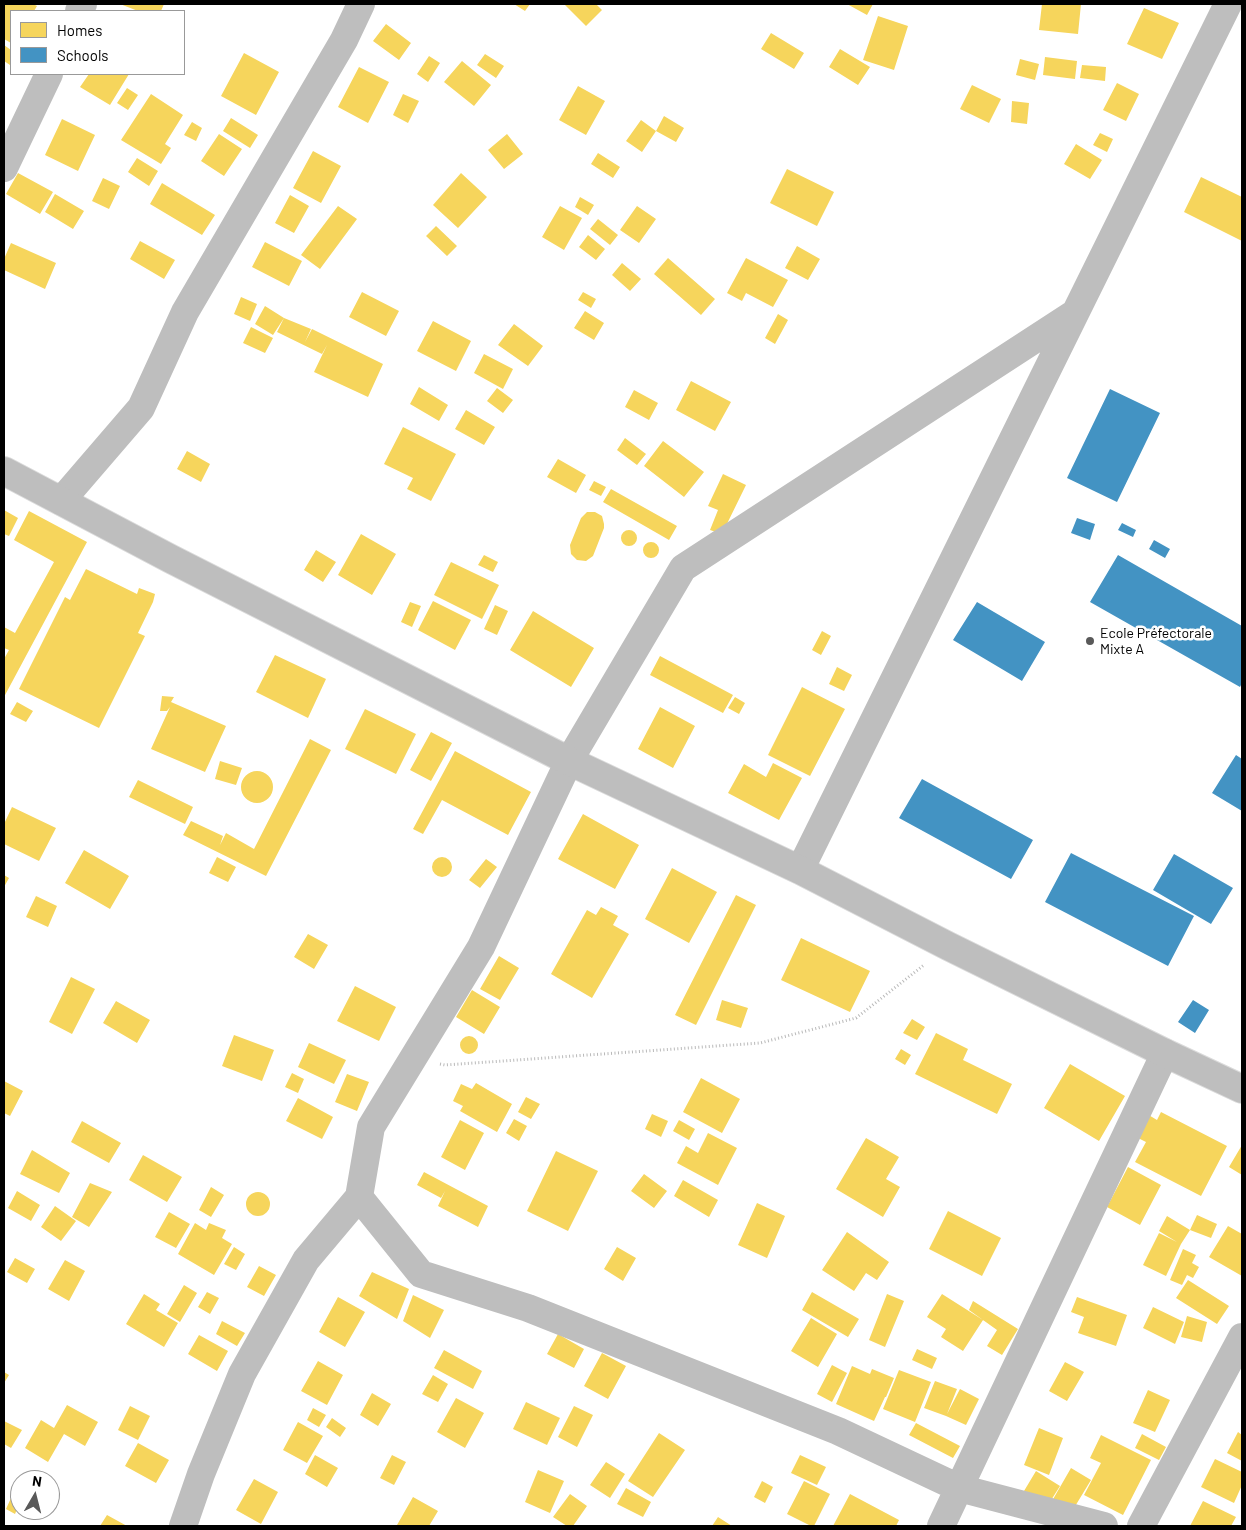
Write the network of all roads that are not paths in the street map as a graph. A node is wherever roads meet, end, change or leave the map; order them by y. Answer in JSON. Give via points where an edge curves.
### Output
{"nodes":[{"id":1,"x":361,"y":4,"type":"edge"},
{"id":2,"x":1228,"y":4,"type":"edge"},
{"id":3,"x":49,"y":75,"type":"edge"},
{"id":4,"x":4,"y":168,"type":"edge"},
{"id":5,"x":1075,"y":313,"type":"junction"},
{"id":6,"x":4,"y":471,"type":"edge"},
{"id":7,"x":61,"y":501,"type":"junction"},
{"id":8,"x":569,"y":761,"type":"junction"},
{"id":9,"x":800,"y":870,"type":"junction"},
{"id":10,"x":1164,"y":1053,"type":"junction"},
{"id":11,"x":1242,"y":1089,"type":"edge"},
{"id":12,"x":359,"y":1197,"type":"junction"},
{"id":13,"x":1242,"y":1336,"type":"edge"},
{"id":14,"x":959,"y":1488,"type":"junction"},
{"id":15,"x":183,"y":1526,"type":"edge"},
{"id":16,"x":941,"y":1526,"type":"edge"},
{"id":17,"x":1104,"y":1526,"type":"edge"},
{"id":18,"x":1141,"y":1526,"type":"edge"}],
"edges":[{"from":1,"to":7,"type":"street","via":[[344,40],[185,312],[141,408]]},
{"from":2,"to":5,"type":"street"},
{"from":3,"to":4,"type":"street"},
{"from":5,"to":8,"type":"street","via":[[683,568]]},
{"from":5,"to":9,"type":"street"},
{"from":6,"to":7,"type":"street"},
{"from":7,"to":8,"type":"street"},
{"from":8,"to":9,"type":"street"},
{"from":8,"to":12,"type":"street","via":[[482,947],[371,1127]]},
{"from":9,"to":10,"type":"street"},
{"from":10,"to":11,"type":"street"},
{"from":10,"to":14,"type":"street"},
{"from":12,"to":14,"type":"street","via":[[421,1274],[528,1308],[838,1431]]},
{"from":12,"to":15,"type":"street","via":[[306,1260],[242,1374]]},
{"from":13,"to":18,"type":"street"},
{"from":14,"to":16,"type":"street"},
{"from":14,"to":17,"type":"street"}]}
